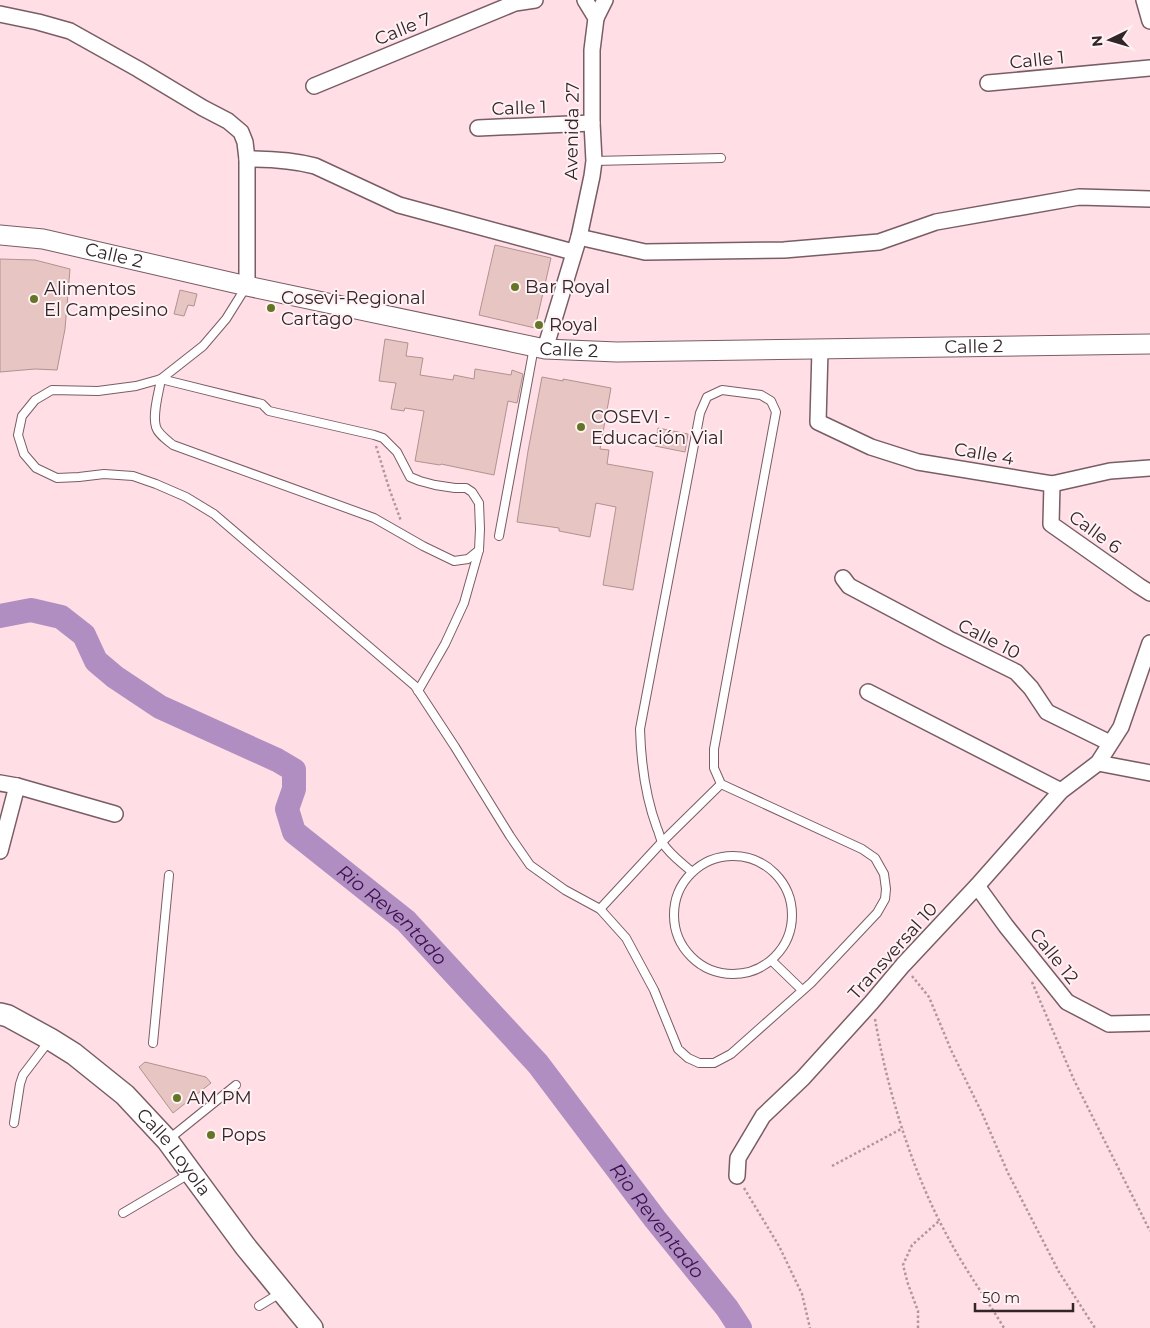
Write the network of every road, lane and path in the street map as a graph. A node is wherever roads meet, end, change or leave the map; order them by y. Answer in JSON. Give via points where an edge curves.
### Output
{"nodes":[{"id":1,"x":535,"y":0,"type":"edge"},
{"id":2,"x":585,"y":0,"type":"edge"},
{"id":3,"x":605,"y":0,"type":"edge"},
{"id":4,"x":1144,"y":0,"type":"edge"},
{"id":5,"x":0,"y":14,"type":"edge"},
{"id":6,"x":596,"y":18,"type":"junction"},
{"id":7,"x":1150,"y":21,"type":"edge"},
{"id":8,"x":1150,"y":68,"type":"edge"},
{"id":9,"x":988,"y":83,"type":"dead end"},
{"id":10,"x":314,"y":86,"type":"dead end"},
{"id":11,"x":592,"y":123,"type":"junction"},
{"id":12,"x":478,"y":128,"type":"dead end"},
{"id":13,"x":721,"y":158,"type":"dead end"},
{"id":14,"x":247,"y":159,"type":"junction"},
{"id":15,"x":594,"y":161,"type":"junction"},
{"id":16,"x":1150,"y":200,"type":"edge"},
{"id":17,"x":0,"y":235,"type":"edge"},
{"id":18,"x":579,"y":237,"type":"junction"},
{"id":19,"x":574,"y":252,"type":"junction"},
{"id":20,"x":247,"y":286,"type":"junction"},
{"id":21,"x":1150,"y":344,"type":"edge"},
{"id":22,"x":540,"y":348,"type":"junction"},
{"id":23,"x":820,"y":350,"type":"junction"},
{"id":24,"x":161,"y":378,"type":"junction"},
{"id":25,"x":374,"y":434,"type":"junction"},
{"id":26,"x":1150,"y":468,"type":"edge"},
{"id":27,"x":1052,"y":484,"type":"junction"},
{"id":28,"x":499,"y":536,"type":"dead end"},
{"id":29,"x":407,"y":537,"type":"junction"},
{"id":30,"x":479,"y":550,"type":"junction"},
{"id":31,"x":843,"y":578,"type":"dead end"},
{"id":32,"x":1150,"y":593,"type":"edge"},
{"id":33,"x":1150,"y":644,"type":"edge"},
{"id":34,"x":418,"y":691,"type":"junction"},
{"id":35,"x":868,"y":692,"type":"dead end"},
{"id":36,"x":1110,"y":743,"type":"junction"},
{"id":37,"x":1098,"y":763,"type":"junction"},
{"id":38,"x":1150,"y":773,"type":"edge"},
{"id":39,"x":0,"y":783,"type":"edge"},
{"id":40,"x":721,"y":784,"type":"junction"},
{"id":41,"x":17,"y":786,"type":"junction"},
{"id":42,"x":1061,"y":791,"type":"junction"},
{"id":43,"x":115,"y":814,"type":"dead end"},
{"id":44,"x":662,"y":842,"type":"junction"},
{"id":45,"x":0,"y":851,"type":"edge"},
{"id":46,"x":692,"y":872,"type":"junction"},
{"id":47,"x":169,"y":875,"type":"dead end"},
{"id":48,"x":976,"y":886,"type":"junction"},
{"id":49,"x":600,"y":909,"type":"junction"},
{"id":50,"x":772,"y":960,"type":"junction"},
{"id":51,"x":903,"y":965,"type":"junction"},
{"id":52,"x":1028,"y":975,"type":"dead end"},
{"id":53,"x":802,"y":990,"type":"junction"},
{"id":54,"x":872,"y":1002,"type":"junction"},
{"id":55,"x":0,"y":1014,"type":"edge"},
{"id":56,"x":1150,"y":1023,"type":"edge"},
{"id":57,"x":50,"y":1039,"type":"junction"},
{"id":58,"x":153,"y":1043,"type":"dead end"},
{"id":59,"x":236,"y":1085,"type":"dead end"},
{"id":60,"x":14,"y":1122,"type":"dead end"},
{"id":61,"x":903,"y":1128,"type":"junction"},
{"id":62,"x":167,"y":1140,"type":"junction"},
{"id":63,"x":832,"y":1166,"type":"dead end"},
{"id":64,"x":191,"y":1173,"type":"junction"},
{"id":65,"x":737,"y":1176,"type":"joint"},
{"id":66,"x":123,"y":1213,"type":"dead end"},
{"id":67,"x":940,"y":1220,"type":"junction"},
{"id":68,"x":1150,"y":1231,"type":"edge"},
{"id":69,"x":282,"y":1292,"type":"junction"},
{"id":70,"x":259,"y":1306,"type":"dead end"},
{"id":71,"x":312,"y":1328,"type":"edge"},
{"id":72,"x":810,"y":1328,"type":"edge"},
{"id":73,"x":918,"y":1328,"type":"edge"},
{"id":74,"x":1004,"y":1328,"type":"edge"},
{"id":75,"x":1095,"y":1328,"type":"edge"}],
"edges":[{"from":1,"to":10,"type":"street","name":"Calle 7","via":[[515,3]]},
{"from":2,"to":6,"type":"street"},
{"from":3,"to":6,"type":"street"},
{"from":4,"to":7,"type":"street"},
{"from":5,"to":14,"type":"street","via":[[70,31],[228,121],[241,132]]},
{"from":6,"to":11,"type":"street","name":"Avenida 27","via":[[592,50]]},
{"from":8,"to":9,"type":"street","name":"Calle 1"},
{"from":11,"to":12,"type":"street","name":"Calle 1"},
{"from":11,"to":15,"type":"street","name":"Avenida 27"},
{"from":13,"to":15,"type":"lane"},
{"from":14,"to":19,"type":"street","via":[[302,162],[399,205]]},
{"from":14,"to":20,"type":"street"},
{"from":15,"to":18,"type":"street","name":"Avenida 27"},
{"from":16,"to":18,"type":"street","via":[[1078,197],[936,222],[879,242],[784,250],[645,252]]},
{"from":17,"to":20,"type":"street","name":"Calle 2","via":[[43,239]]},
{"from":18,"to":19,"type":"street","name":"Avenida 27"},
{"from":19,"to":22,"type":"street","name":"Avenida 27"},
{"from":20,"to":22,"type":"street","name":"Calle 2"},
{"from":20,"to":24,"type":"lane","via":[[204,346]]},
{"from":21,"to":23,"type":"street","name":"Calle 2"},
{"from":22,"to":23,"type":"street","name":"Calle 2","via":[[617,352]]},
{"from":22,"to":28,"type":"lane"},
{"from":23,"to":27,"type":"street","name":"Calle 4","via":[[818,422],[871,447],[918,462]]},
{"from":24,"to":25,"type":"lane","via":[[262,404],[269,411]]},
{"from":24,"to":29,"type":"lane","via":[[156,428],[173,445],[374,518]]},
{"from":24,"to":34,"type":"lane","via":[[136,386],[98,391],[52,390],[35,400],[22,416],[18,435],[24,454],[36,468],[58,478],[104,474],[133,476],[186,497],[214,514]]},
{"from":25,"to":29,"type":"path"},
{"from":25,"to":30,"type":"lane","via":[[397,452],[410,477],[472,492],[479,503]]},
{"from":26,"to":27,"type":"street","name":"Calle 4","via":[[1110,471]]},
{"from":27,"to":32,"type":"street","name":"Calle 6","via":[[1051,524]]},
{"from":29,"to":30,"type":"lane","via":[[454,561],[468,559]]},
{"from":30,"to":34,"type":"lane","via":[[464,603]]},
{"from":31,"to":36,"type":"street","name":"Calle 10","via":[[848,586],[1016,672],[1047,712]]},
{"from":33,"to":36,"type":"street","via":[[1121,726]]},
{"from":34,"to":49,"type":"lane","via":[[530,865],[565,890]]},
{"from":35,"to":42,"type":"street"},
{"from":36,"to":37,"type":"street"},
{"from":37,"to":38,"type":"street"},
{"from":37,"to":42,"type":"street","name":"Transversal 10"},
{"from":39,"to":41,"type":"street"},
{"from":40,"to":44,"type":"lane"},
{"from":40,"to":44,"type":"lane","via":[[714,768],[714,749],[776,412],[771,401],[761,395],[722,390],[707,396],[700,413],[640,729],[648,799]]},
{"from":40,"to":53,"type":"lane","via":[[862,850],[874,858],[884,874],[885,899],[877,913]]},
{"from":41,"to":43,"type":"street"},
{"from":41,"to":45,"type":"street"},
{"from":42,"to":48,"type":"street","name":"Transversal 10"},
{"from":44,"to":46,"type":"lane"},
{"from":44,"to":49,"type":"lane"},
{"from":46,"to":50,"type":"lane","via":[[681,887],[675,904],[674,923],[689,956],[721,974],[739,975]]},
{"from":46,"to":50,"type":"lane","via":[[707,862],[726,856],[762,863],[777,875],[787,891],[792,919],[784,946]]},
{"from":47,"to":58,"type":"lane"},
{"from":48,"to":51,"type":"street","name":"Transversal 10"},
{"from":48,"to":56,"type":"street","name":"Calle 12","via":[[1067,1002],[1109,1024]]},
{"from":49,"to":53,"type":"lane","via":[[626,938],[654,990],[678,1048],[699,1063],[714,1063],[731,1054]]},
{"from":50,"to":53,"type":"lane"},
{"from":51,"to":54,"type":"street","name":"Transversal 10"},
{"from":51,"to":75,"type":"path","via":[[929,998],[1012,1181],[1058,1272]]},
{"from":52,"to":68,"type":"path","via":[[1074,1080]]},
{"from":54,"to":61,"type":"path","via":[[882,1057]]},
{"from":54,"to":65,"type":"street","name":"Transversal 10","via":[[803,1078],[763,1116],[738,1158]]},
{"from":55,"to":57,"type":"main road","name":"Calle Loyola"},
{"from":57,"to":60,"type":"lane","via":[[23,1075]]},
{"from":57,"to":62,"type":"main road","name":"Calle Loyola","via":[[125,1095]]},
{"from":59,"to":62,"type":"lane"},
{"from":61,"to":63,"type":"path"},
{"from":61,"to":67,"type":"path","via":[[922,1184]]},
{"from":62,"to":64,"type":"main road","name":"Calle Loyola"},
{"from":64,"to":66,"type":"lane"},
{"from":64,"to":69,"type":"main road","name":"Calle Loyola"},
{"from":65,"to":72,"type":"path","via":[[779,1246],[802,1294]]},
{"from":67,"to":73,"type":"path","via":[[912,1245],[903,1265],[918,1311]]},
{"from":67,"to":74,"type":"path"},
{"from":69,"to":70,"type":"lane"},
{"from":69,"to":71,"type":"main road","name":"Calle Loyola"}]}
